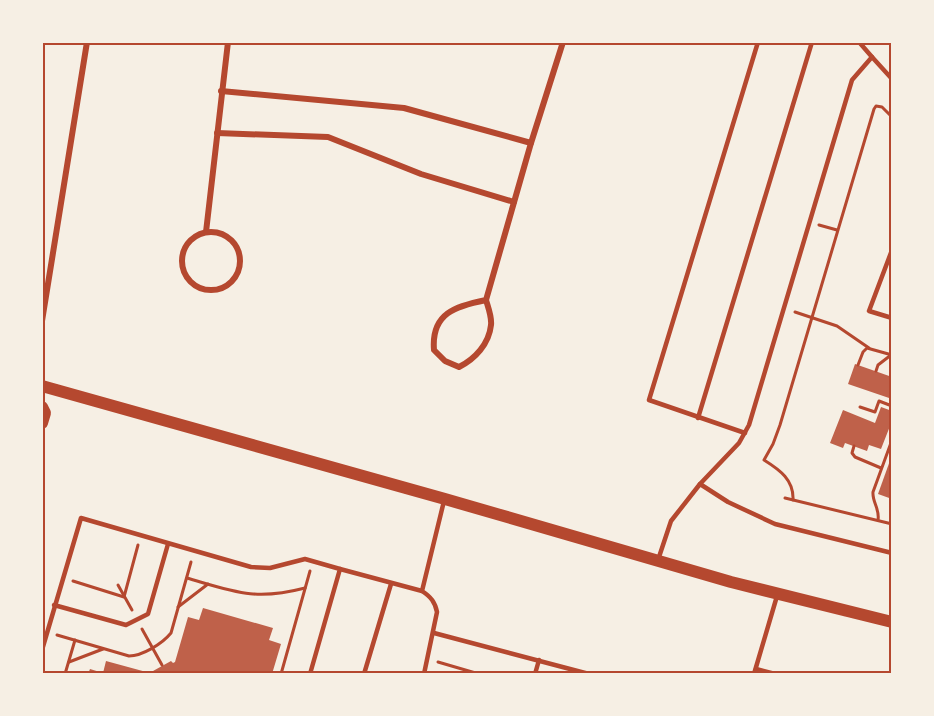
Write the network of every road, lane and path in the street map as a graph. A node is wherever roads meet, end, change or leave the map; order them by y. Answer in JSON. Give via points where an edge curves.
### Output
{"nodes":[{"id":1,"x":87,"y":42,"type":"edge"},
{"id":2,"x":228,"y":42,"type":"edge"},
{"id":3,"x":563,"y":42,"type":"edge"},
{"id":4,"x":758,"y":42,"type":"edge"},
{"id":5,"x":812,"y":42,"type":"edge"},
{"id":6,"x":859,"y":42,"type":"edge"},
{"id":7,"x":872,"y":57,"type":"junction"},
{"id":8,"x":892,"y":79,"type":"edge"},
{"id":9,"x":221,"y":91,"type":"junction"},
{"id":10,"x":892,"y":117,"type":"edge"},
{"id":11,"x":217,"y":132,"type":"junction"},
{"id":12,"x":531,"y":143,"type":"junction"},
{"id":13,"x":514,"y":202,"type":"junction"},
{"id":14,"x":810,"y":222,"type":"junction"},
{"id":15,"x":837,"y":230,"type":"junction"},
{"id":16,"x":206,"y":232,"type":"junction"},
{"id":17,"x":892,"y":250,"type":"edge"},
{"id":18,"x":486,"y":300,"type":"junction"},
{"id":19,"x":784,"y":308,"type":"junction"},
{"id":20,"x":812,"y":317,"type":"junction"},
{"id":21,"x":892,"y":318,"type":"edge"},
{"id":22,"x":42,"y":321,"type":"edge"},
{"id":23,"x":869,"y":348,"type":"junction"},
{"id":24,"x":892,"y":355,"type":"edge"},
{"id":25,"x":858,"y":365,"type":"dead end"},
{"id":26,"x":876,"y":371,"type":"dead end"},
{"id":27,"x":42,"y":386,"type":"edge"},
{"id":28,"x":42,"y":406,"type":"edge"},
{"id":29,"x":892,"y":406,"type":"edge"},
{"id":30,"x":860,"y":407,"type":"dead end"},
{"id":31,"x":698,"y":418,"type":"junction"},
{"id":32,"x":42,"y":423,"type":"edge"},
{"id":33,"x":745,"y":434,"type":"junction"},
{"id":34,"x":892,"y":440,"type":"edge"},
{"id":35,"x":854,"y":446,"type":"dead end"},
{"id":36,"x":881,"y":468,"type":"junction"},
{"id":37,"x":700,"y":484,"type":"junction"},
{"id":38,"x":785,"y":498,"type":"dead end"},
{"id":39,"x":445,"y":499,"type":"junction"},
{"id":40,"x":793,"y":500,"type":"junction"},
{"id":41,"x":878,"y":520,"type":"junction"},
{"id":42,"x":892,"y":524,"type":"edge"},
{"id":43,"x":141,"y":536,"type":"junction"},
{"id":44,"x":168,"y":543,"type":"junction"},
{"id":45,"x":892,"y":553,"type":"edge"},
{"id":46,"x":658,"y":560,"type":"junction"},
{"id":47,"x":313,"y":561,"type":"junction"},
{"id":48,"x":340,"y":569,"type":"junction"},
{"id":49,"x":63,"y":578,"type":"junction"},
{"id":50,"x":187,"y":578,"type":"dead end"},
{"id":51,"x":207,"y":584,"type":"junction"},
{"id":52,"x":391,"y":584,"type":"junction"},
{"id":53,"x":305,"y":588,"type":"junction"},
{"id":54,"x":422,"y":591,"type":"junction"},
{"id":55,"x":778,"y":593,"type":"junction"},
{"id":56,"x":54,"y":605,"type":"junction"},
{"id":57,"x":178,"y":607,"type":"dead end"},
{"id":58,"x":892,"y":622,"type":"edge"},
{"id":59,"x":434,"y":633,"type":"junction"},
{"id":60,"x":75,"y":640,"type":"dead end"},
{"id":61,"x":104,"y":649,"type":"dead end"},
{"id":62,"x":42,"y":650,"type":"edge"},
{"id":63,"x":428,"y":660,"type":"junction"},
{"id":64,"x":539,"y":660,"type":"junction"},
{"id":65,"x":69,"y":662,"type":"junction"},
{"id":66,"x":755,"y":671,"type":"edge"},
{"id":67,"x":65,"y":674,"type":"edge"},
{"id":68,"x":281,"y":674,"type":"edge"},
{"id":69,"x":310,"y":674,"type":"edge"},
{"id":70,"x":364,"y":674,"type":"edge"},
{"id":71,"x":424,"y":674,"type":"edge"},
{"id":72,"x":479,"y":674,"type":"edge"},
{"id":73,"x":535,"y":674,"type":"edge"},
{"id":74,"x":585,"y":674,"type":"edge"},
{"id":75,"x":775,"y":674,"type":"edge"}],
"edges":[{"from":1,"to":22,"type":"street"},
{"from":2,"to":9,"type":"street"},
{"from":3,"to":12,"type":"street"},
{"from":4,"to":31,"type":"lane","via":[[649,400]]},
{"from":5,"to":31,"type":"lane"},
{"from":6,"to":7,"type":"lane"},
{"from":7,"to":8,"type":"lane"},
{"from":7,"to":14,"type":"lane","via":[[852,80]]},
{"from":9,"to":11,"type":"street"},
{"from":9,"to":12,"type":"street","via":[[404,108]]},
{"from":10,"to":15,"type":"path","via":[[882,106],[874,109]]},
{"from":11,"to":13,"type":"street","via":[[328,137],[421,174]]},
{"from":11,"to":16,"type":"street"},
{"from":12,"to":13,"type":"street"},
{"from":13,"to":18,"type":"street"},
{"from":14,"to":15,"type":"path"},
{"from":14,"to":19,"type":"lane"},
{"from":15,"to":20,"type":"path"},
{"from":16,"to":16,"type":"street","via":[[185,247],[182,262],[190,281],[209,290],[221,288],[234,279],[239,256],[227,236]]},
{"from":17,"to":21,"type":"lane","via":[[869,310]]},
{"from":18,"to":18,"type":"street","via":[[452,309],[438,323],[434,350],[445,361],[459,367],[474,359],[483,346],[491,324]]},
{"from":19,"to":20,"type":"path"},
{"from":19,"to":33,"type":"lane"},
{"from":20,"to":23,"type":"path","via":[[837,326]]},
{"from":20,"to":40,"type":"path","via":[[776,436],[764,460],[785,475]]},
{"from":23,"to":24,"type":"path"},
{"from":23,"to":25,"type":"path","via":[[862,352]]},
{"from":24,"to":26,"type":"path"},
{"from":27,"to":39,"type":"main road"},
{"from":28,"to":32,"type":"main road"},
{"from":29,"to":30,"type":"path","via":[[879,401],[875,412]]},
{"from":31,"to":33,"type":"lane"},
{"from":33,"to":37,"type":"lane"},
{"from":34,"to":36,"type":"path"},
{"from":35,"to":36,"type":"path","via":[[855,457]]},
{"from":36,"to":41,"type":"path","via":[[873,492]]},
{"from":37,"to":45,"type":"lane","via":[[775,524]]},
{"from":37,"to":46,"type":"lane","via":[[671,521]]},
{"from":38,"to":40,"type":"path"},
{"from":39,"to":46,"type":"main road"},
{"from":39,"to":54,"type":"lane"},
{"from":40,"to":41,"type":"path"},
{"from":41,"to":42,"type":"path"},
{"from":43,"to":44,"type":"lane"},
{"from":43,"to":49,"type":"lane","via":[[81,518]]},
{"from":43,"to":49,"type":"path","via":[[124,597]]},
{"from":44,"to":47,"type":"lane","via":[[251,567]]},
{"from":44,"to":56,"type":"lane","via":[[148,614],[126,625]]},
{"from":46,"to":55,"type":"main road"},
{"from":47,"to":48,"type":"lane"},
{"from":47,"to":53,"type":"path"},
{"from":48,"to":52,"type":"lane"},
{"from":48,"to":69,"type":"lane"},
{"from":49,"to":56,"type":"lane"},
{"from":50,"to":51,"type":"path"},
{"from":51,"to":53,"type":"path","via":[[258,596]]},
{"from":51,"to":57,"type":"path"},
{"from":52,"to":54,"type":"lane"},
{"from":52,"to":70,"type":"lane"},
{"from":53,"to":68,"type":"path"},
{"from":54,"to":59,"type":"lane","via":[[436,605]]},
{"from":55,"to":58,"type":"main road"},
{"from":55,"to":66,"type":"lane"},
{"from":56,"to":62,"type":"lane"},
{"from":59,"to":63,"type":"lane"},
{"from":59,"to":64,"type":"lane"},
{"from":60,"to":65,"type":"path"},
{"from":61,"to":65,"type":"path"},
{"from":63,"to":71,"type":"lane"},
{"from":63,"to":72,"type":"path"},
{"from":64,"to":73,"type":"lane"},
{"from":64,"to":74,"type":"lane"},
{"from":65,"to":67,"type":"path"},
{"from":66,"to":75,"type":"lane"}]}
